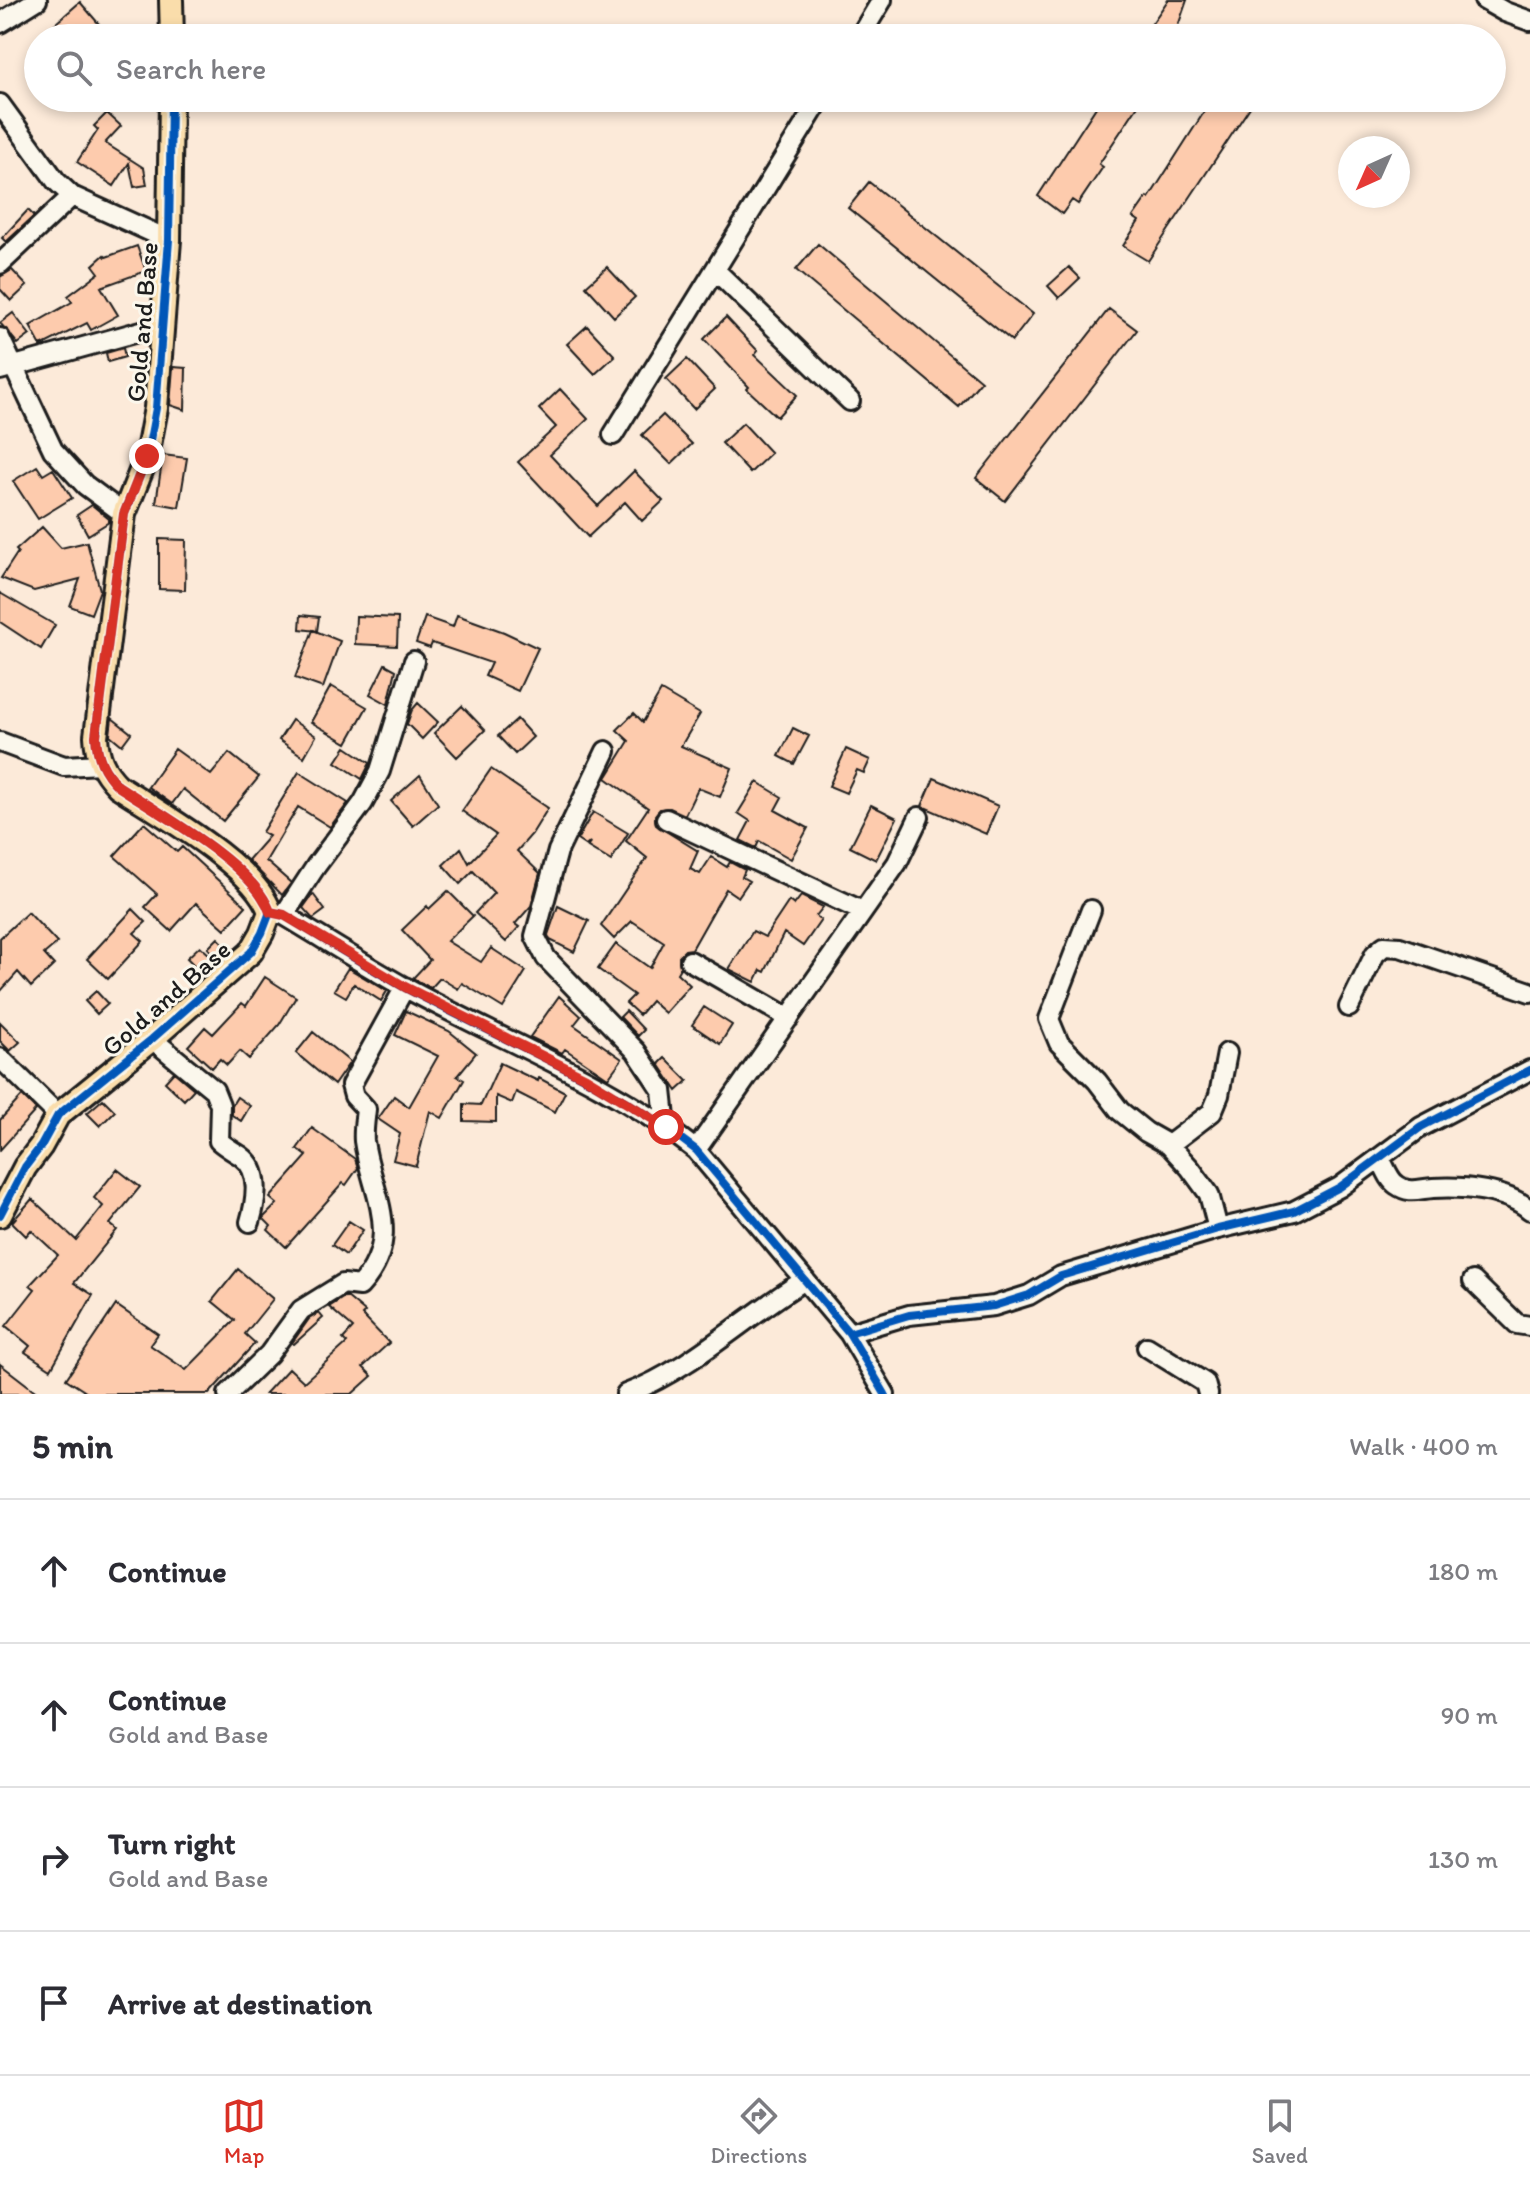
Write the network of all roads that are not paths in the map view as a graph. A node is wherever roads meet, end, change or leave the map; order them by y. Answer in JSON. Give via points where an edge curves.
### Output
{"nodes":[{"id":1,"x":37,"y":0,"type":"edge"},
{"id":2,"x":171,"y":0,"type":"edge"},
{"id":3,"x":882,"y":0,"type":"edge"},
{"id":4,"x":1484,"y":0,"type":"edge"},
{"id":5,"x":1530,"y":21,"type":"edge"},
{"id":6,"x":0,"y":23,"type":"edge"},
{"id":7,"x":172,"y":24,"type":"edge"},
{"id":8,"x":867,"y":24,"type":"edge"},
{"id":9,"x":0,"y":104,"type":"edge"},
{"id":10,"x":171,"y":112,"type":"edge"},
{"id":11,"x":812,"y":112,"type":"edge"},
{"id":12,"x":72,"y":196,"type":"junction"},
{"id":13,"x":169,"y":240,"type":"junction"},
{"id":14,"x":0,"y":264,"type":"edge"},
{"id":15,"x":715,"y":270,"type":"junction"},
{"id":16,"x":163,"y":325,"type":"junction"},
{"id":17,"x":0,"y":338,"type":"edge"},
{"id":18,"x":7,"y":367,"type":"edge"},
{"id":19,"x":850,"y":401,"type":"dead end"},
{"id":20,"x":613,"y":435,"type":"dead end"},
{"id":21,"x":124,"y":514,"type":"junction"},
{"id":22,"x":414,"y":661,"type":"dead end"},
{"id":23,"x":0,"y":742,"type":"edge"},
{"id":24,"x":606,"y":751,"type":"dead end"},
{"id":25,"x":101,"y":764,"type":"junction"},
{"id":26,"x":919,"y":817,"type":"dead end"},
{"id":27,"x":666,"y":819,"type":"dead end"},
{"id":28,"x":1091,"y":910,"type":"dead end"},
{"id":29,"x":862,"y":911,"type":"junction"},
{"id":30,"x":277,"y":913,"type":"junction"},
{"id":31,"x":690,"y":961,"type":"dead end"},
{"id":32,"x":405,"y":987,"type":"junction"},
{"id":33,"x":1530,"y":992,"type":"edge"},
{"id":34,"x":1349,"y":1007,"type":"dead end"},
{"id":35,"x":789,"y":1018,"type":"junction"},
{"id":36,"x":152,"y":1039,"type":"junction"},
{"id":37,"x":1227,"y":1053,"type":"dead end"},
{"id":38,"x":0,"y":1058,"type":"edge"},
{"id":39,"x":1530,"y":1070,"type":"edge"},
{"id":40,"x":58,"y":1115,"type":"junction"},
{"id":41,"x":666,"y":1127,"type":"junction"},
{"id":42,"x":1169,"y":1145,"type":"junction"},
{"id":43,"x":696,"y":1150,"type":"junction"},
{"id":44,"x":1380,"y":1158,"type":"junction"},
{"id":45,"x":1530,"y":1210,"type":"edge"},
{"id":46,"x":0,"y":1215,"type":"edge"},
{"id":47,"x":250,"y":1222,"type":"dead end"},
{"id":48,"x":1218,"y":1229,"type":"junction"},
{"id":49,"x":805,"y":1280,"type":"junction"},
{"id":50,"x":1473,"y":1281,"type":"dead end"},
{"id":51,"x":1530,"y":1326,"type":"edge"},
{"id":52,"x":849,"y":1333,"type":"junction"},
{"id":53,"x":1147,"y":1347,"type":"dead end"},
{"id":54,"x":228,"y":1394,"type":"edge"},
{"id":55,"x":626,"y":1394,"type":"edge"},
{"id":56,"x":885,"y":1394,"type":"edge"},
{"id":57,"x":1208,"y":1394,"type":"edge"}],
"edges":[{"from":1,"to":6,"type":"street"},
{"from":2,"to":7,"type":"main road"},
{"from":3,"to":8,"type":"street"},
{"from":4,"to":5,"type":"street"},
{"from":9,"to":12,"type":"street"},
{"from":10,"to":13,"type":"main road","name":"Gold and Base"},
{"from":11,"to":15,"type":"street"},
{"from":12,"to":13,"type":"street"},
{"from":12,"to":14,"type":"street"},
{"from":13,"to":16,"type":"main road","name":"Gold and Base"},
{"from":15,"to":19,"type":"street"},
{"from":15,"to":20,"type":"street"},
{"from":16,"to":18,"type":"street"},
{"from":16,"to":21,"type":"main road","name":"Gold and Base","via":[[147,456]]},
{"from":17,"to":18,"type":"street"},
{"from":18,"to":21,"type":"street","via":[[53,450],[85,485]]},
{"from":21,"to":25,"type":"main road","name":"Gold and Base","via":[[96,736]]},
{"from":22,"to":30,"type":"street","via":[[380,771],[363,803]]},
{"from":23,"to":25,"type":"street","via":[[64,766]]},
{"from":24,"to":41,"type":"street","via":[[558,851],[535,936],[546,958],[636,1051],[662,1090]]},
{"from":25,"to":30,"type":"main road","via":[[118,786],[223,857]]},
{"from":26,"to":29,"type":"street","via":[[897,863]]},
{"from":27,"to":29,"type":"street"},
{"from":28,"to":42,"type":"street","via":[[1049,1019],[1059,1043],[1120,1111]]},
{"from":29,"to":35,"type":"street"},
{"from":30,"to":32,"type":"street"},
{"from":30,"to":36,"type":"main road","name":"Gold and Base","via":[[251,952]]},
{"from":31,"to":35,"type":"street"},
{"from":32,"to":41,"type":"street","via":[[586,1078]]},
{"from":32,"to":54,"type":"street","via":[[351,1085],[366,1109],[364,1140],[385,1219],[372,1273],[360,1286],[343,1284],[301,1310],[269,1354]]},
{"from":33,"to":34,"type":"street","via":[[1384,946]]},
{"from":35,"to":43,"type":"street"},
{"from":36,"to":40,"type":"main road","name":"Gold and Base"},
{"from":36,"to":47,"type":"street","via":[[214,1090],[220,1105],[219,1141],[253,1172],[256,1203]]},
{"from":37,"to":42,"type":"street","via":[[1212,1112]]},
{"from":38,"to":40,"type":"street"},
{"from":39,"to":44,"type":"street","via":[[1421,1127]]},
{"from":40,"to":46,"type":"main road","name":"Gold and Base"},
{"from":41,"to":43,"type":"street"},
{"from":42,"to":48,"type":"street","via":[[1209,1194]]},
{"from":43,"to":49,"type":"street"},
{"from":44,"to":45,"type":"street","via":[[1394,1184],[1410,1191],[1501,1193]]},
{"from":44,"to":48,"type":"street","via":[[1294,1211]]},
{"from":48,"to":52,"type":"street","via":[[1061,1276],[1029,1295],[994,1306],[909,1315]]},
{"from":49,"to":52,"type":"street"},
{"from":49,"to":55,"type":"street","via":[[681,1365]]},
{"from":50,"to":51,"type":"street","via":[[1517,1324]]},
{"from":52,"to":56,"type":"street"},
{"from":53,"to":57,"type":"street","via":[[1205,1383]]}]}
